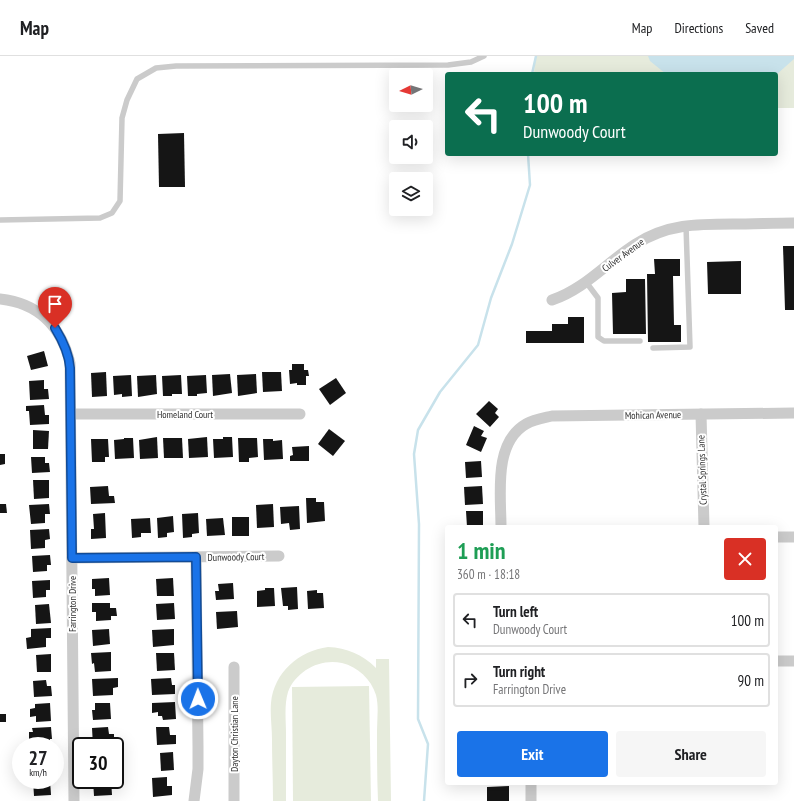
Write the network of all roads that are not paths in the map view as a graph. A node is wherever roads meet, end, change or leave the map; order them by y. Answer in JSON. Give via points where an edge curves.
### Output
{"nodes":[{"id":1,"x":484,"y":56,"type":"edge"},
{"id":2,"x":0,"y":220,"type":"edge"},
{"id":3,"x":794,"y":223,"type":"edge"},
{"id":4,"x":686,"y":226,"type":"junction"},
{"id":5,"x":586,"y":282,"type":"junction"},
{"id":6,"x":0,"y":299,"type":"edge"},
{"id":7,"x":552,"y":300,"type":"dead end"},
{"id":8,"x":640,"y":341,"type":"dead end"},
{"id":9,"x":653,"y":348,"type":"dead end"},
{"id":10,"x":794,"y":412,"type":"edge"},
{"id":11,"x":71,"y":414,"type":"junction"},
{"id":12,"x":300,"y":414,"type":"dead end"},
{"id":13,"x":701,"y":414,"type":"junction"},
{"id":14,"x":501,"y":525,"type":"edge"},
{"id":15,"x":704,"y":525,"type":"edge"},
{"id":16,"x":794,"y":536,"type":"edge"},
{"id":17,"x":778,"y":537,"type":"edge"},
{"id":18,"x":279,"y":556,"type":"dead end"},
{"id":19,"x":196,"y":557,"type":"junction"},
{"id":20,"x":72,"y":558,"type":"junction"},
{"id":21,"x":778,"y":661,"type":"edge"},
{"id":22,"x":794,"y":661,"type":"edge"},
{"id":23,"x":234,"y":667,"type":"dead end"},
{"id":24,"x":531,"y":785,"type":"edge"},
{"id":25,"x":74,"y":801,"type":"edge"},
{"id":26,"x":194,"y":801,"type":"edge"},
{"id":27,"x":234,"y":801,"type":"edge"},
{"id":28,"x":531,"y":801,"type":"edge"}],
"edges":[{"from":1,"to":2,"type":"lane","via":[[471,62],[448,65],[156,68],[137,79],[127,100],[122,118],[120,201],[112,213],[100,218]]},
{"from":3,"to":4,"type":"street","name":"Culver Avenue"},
{"from":4,"to":5,"type":"street","name":"Culver Avenue","via":[[663,230],[642,240]]},
{"from":4,"to":9,"type":"lane","via":[[690,347]]},
{"from":5,"to":7,"type":"street","name":"Culver Avenue"},
{"from":5,"to":8,"type":"lane","via":[[598,298],[598,337],[604,341]]},
{"from":6,"to":11,"type":"street","name":"Farrington Drive","via":[[26,304],[45,317],[55,328],[67,352],[70,368]]},
{"from":10,"to":13,"type":"street","name":"Mohican Avenue"},
{"from":11,"to":12,"type":"street","name":"Homeland Court"},
{"from":11,"to":20,"type":"street","name":"Farrington Drive"},
{"from":13,"to":14,"type":"street","name":"Mohican Avenue","via":[[552,416],[527,423],[510,440],[502,461]]},
{"from":13,"to":15,"type":"street","name":"Crystal Springs Lane"},
{"from":16,"to":17,"type":"street"},
{"from":18,"to":19,"type":"street","name":"Dunwoody Court"},
{"from":19,"to":20,"type":"street","name":"Dunwoody Court"},
{"from":19,"to":26,"type":"street","via":[[198,769]]},
{"from":20,"to":25,"type":"street","name":"Farrington Drive"},
{"from":21,"to":22,"type":"street"},
{"from":23,"to":27,"type":"street","name":"Dayton Christian Lane"},
{"from":24,"to":28,"type":"street"}]}
